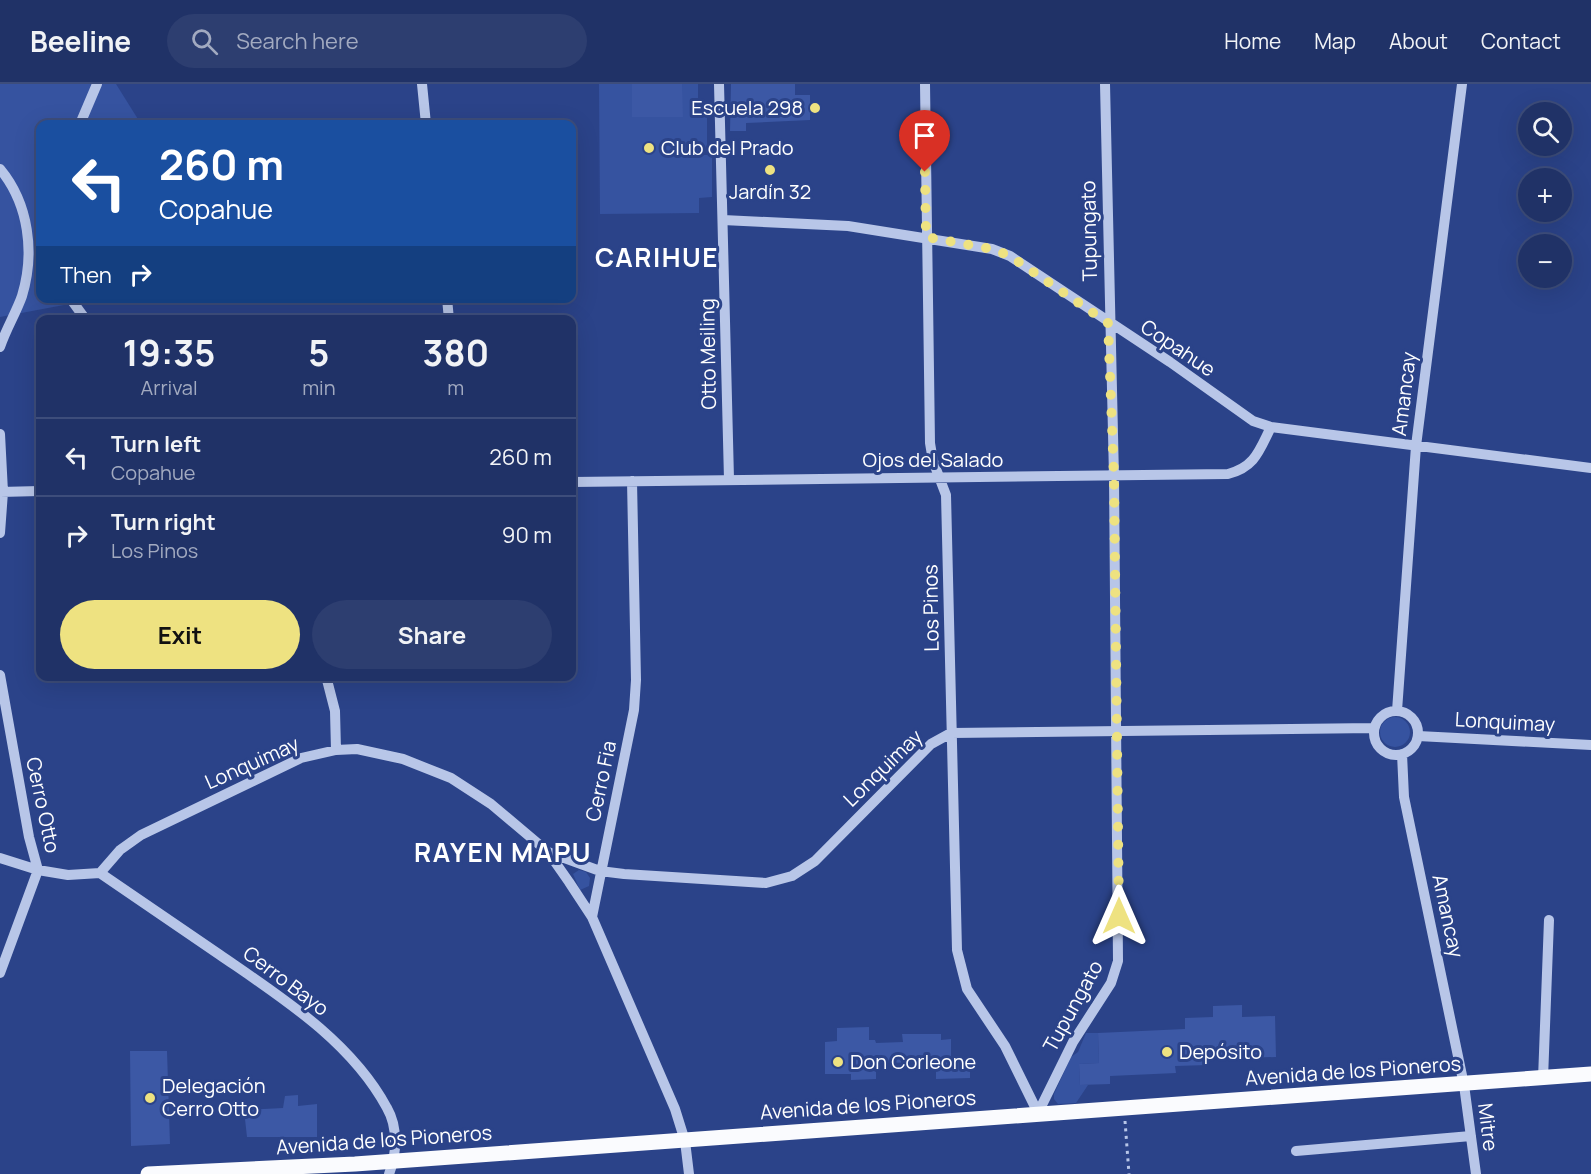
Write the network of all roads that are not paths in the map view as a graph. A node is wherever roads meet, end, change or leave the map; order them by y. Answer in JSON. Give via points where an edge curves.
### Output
{"nodes":[{"id":1,"x":97,"y":84,"type":"edge"},
{"id":2,"x":422,"y":84,"type":"edge"},
{"id":3,"x":718,"y":84,"type":"edge"},
{"id":4,"x":925,"y":84,"type":"edge"},
{"id":5,"x":1105,"y":84,"type":"edge"},
{"id":6,"x":1462,"y":84,"type":"edge"},
{"id":7,"x":82,"y":120,"type":"edge"},
{"id":8,"x":426,"y":120,"type":"edge"},
{"id":9,"x":0,"y":169,"type":"edge"},
{"id":10,"x":723,"y":220,"type":"junction"},
{"id":11,"x":926,"y":237,"type":"junction"},
{"id":12,"x":1108,"y":323,"type":"junction"},
{"id":13,"x":0,"y":347,"type":"edge"},
{"id":14,"x":1271,"y":427,"type":"junction"},
{"id":15,"x":0,"y":434,"type":"edge"},
{"id":16,"x":1416,"y":446,"type":"junction"},
{"id":17,"x":1591,"y":468,"type":"edge"},
{"id":18,"x":941,"y":477,"type":"junction"},
{"id":19,"x":1114,"y":477,"type":"junction"},
{"id":20,"x":729,"y":479,"type":"junction"},
{"id":21,"x":632,"y":481,"type":"junction"},
{"id":22,"x":576,"y":482,"type":"edge"},
{"id":23,"x":36,"y":491,"type":"edge"},
{"id":24,"x":1,"y":492,"type":"edge"},
{"id":25,"x":0,"y":533,"type":"edge"},
{"id":26,"x":0,"y":675,"type":"edge"},
{"id":27,"x":327,"y":681,"type":"edge"},
{"id":28,"x":1397,"y":711,"type":"junction"},
{"id":29,"x":1374,"y":728,"type":"junction"},
{"id":30,"x":1117,"y":731,"type":"junction"},
{"id":31,"x":951,"y":733,"type":"junction"},
{"id":32,"x":1418,"y":736,"type":"junction"},
{"id":33,"x":1591,"y":745,"type":"edge"},
{"id":34,"x":336,"y":750,"type":"junction"},
{"id":35,"x":1402,"y":754,"type":"junction"},
{"id":36,"x":548,"y":852,"type":"junction"},
{"id":37,"x":0,"y":858,"type":"edge"},
{"id":38,"x":38,"y":870,"type":"junction"},
{"id":39,"x":600,"y":871,"type":"junction"},
{"id":40,"x":99,"y":873,"type":"junction"},
{"id":41,"x":592,"y":917,"type":"junction"},
{"id":42,"x":1548,"y":920,"type":"dead end"},
{"id":43,"x":0,"y":974,"type":"edge"},
{"id":44,"x":1591,"y":1074,"type":"edge"},
{"id":45,"x":1544,"y":1079,"type":"junction"},
{"id":46,"x":1464,"y":1085,"type":"junction"},
{"id":47,"x":1038,"y":1113,"type":"junction"},
{"id":48,"x":1471,"y":1136,"type":"junction"},
{"id":49,"x":685,"y":1141,"type":"junction"},
{"id":50,"x":1296,"y":1150,"type":"dead end"},
{"id":51,"x":391,"y":1168,"type":"edge"},
{"id":52,"x":148,"y":1174,"type":"edge"},
{"id":53,"x":689,"y":1174,"type":"edge"},
{"id":54,"x":1476,"y":1174,"type":"edge"}],
"edges":[{"from":1,"to":7,"type":"street"},
{"from":2,"to":8,"type":"street"},
{"from":3,"to":10,"type":"street","name":"Otto Meiling"},
{"from":4,"to":11,"type":"street","name":"Los Pinos"},
{"from":5,"to":12,"type":"street","name":"Tupungato"},
{"from":6,"to":16,"type":"street","name":"Amancay"},
{"from":9,"to":13,"type":"street","via":[[21,205],[28,234],[28,262],[22,296]]},
{"from":10,"to":11,"type":"street","name":"Copahue","via":[[848,226]]},
{"from":10,"to":20,"type":"street","name":"Otto Meiling"},
{"from":11,"to":12,"type":"street","name":"Copahue","via":[[1010,256]]},
{"from":11,"to":18,"type":"street","name":"Los Pinos","via":[[930,443]]},
{"from":12,"to":14,"type":"street","name":"Copahue","via":[[1253,421]]},
{"from":12,"to":19,"type":"street","name":"Tupungato"},
{"from":14,"to":16,"type":"street","name":"Copahue"},
{"from":14,"to":19,"type":"street","name":"Ojos del Salado","via":[[1245,470],[1228,474]]},
{"from":15,"to":24,"type":"street"},
{"from":16,"to":17,"type":"street","name":"Copahue"},
{"from":16,"to":28,"type":"street","name":"Amancay"},
{"from":18,"to":19,"type":"street","name":"Ojos del Salado"},
{"from":18,"to":20,"type":"street","name":"Ojos del Salado"},
{"from":18,"to":31,"type":"street","name":"Los Pinos","via":[[946,495]]},
{"from":19,"to":30,"type":"street","name":"Tupungato"},
{"from":20,"to":21,"type":"street","name":"Ojos del Salado"},
{"from":21,"to":22,"type":"street","name":"Ojos del Salado"},
{"from":21,"to":39,"type":"street","name":"Cerro Fia","via":[[634,710]]},
{"from":23,"to":24,"type":"street"},
{"from":24,"to":25,"type":"street"},
{"from":26,"to":38,"type":"street","name":"Cerro Otto","via":[[28,837]]},
{"from":27,"to":34,"type":"street","via":[[335,711]]},
{"from":28,"to":29,"type":"street","via":[[1385,714]]},
{"from":28,"to":32,"type":"street","via":[[1415,722]]},
{"from":29,"to":30,"type":"street","name":"Lonquimay"},
{"from":29,"to":35,"type":"street","via":[[1381,749]]},
{"from":30,"to":31,"type":"street","name":"Lonquimay"},
{"from":30,"to":47,"type":"street","name":"Tupungato","via":[[1118,961],[1111,983],[1073,1042]]},
{"from":31,"to":39,"type":"street","name":"Lonquimay","via":[[932,744],[815,861],[792,876],[766,883]]},
{"from":31,"to":47,"type":"street","name":"Los Pinos","via":[[960,969]]},
{"from":32,"to":33,"type":"street","name":"Lonquimay"},
{"from":32,"to":35,"type":"street","via":[[1413,747]]},
{"from":34,"to":36,"type":"street","name":"Lonquimay","via":[[357,749],[403,759],[451,778],[491,804]]},
{"from":34,"to":40,"type":"street","name":"Lonquimay","via":[[301,758],[141,835]]},
{"from":35,"to":46,"type":"street","name":"Amancay","via":[[1404,797]]},
{"from":36,"to":39,"type":"street","name":"Lonquimay"},
{"from":36,"to":41,"type":"street","name":"Lonquimay"},
{"from":37,"to":38,"type":"street"},
{"from":38,"to":40,"type":"street","via":[[68,875]]},
{"from":38,"to":43,"type":"street","name":"Cerro Otto"},
{"from":39,"to":41,"type":"street","name":"Cerro Fia"},
{"from":40,"to":51,"type":"street","name":"Cerro Bayo","via":[[272,990],[345,1052],[388,1110],[395,1143]]},
{"from":41,"to":49,"type":"street","via":[[657,1062]]},
{"from":42,"to":45,"type":"street"},
{"from":44,"to":45,"type":"main road","name":"Avenida de los Pioneros"},
{"from":45,"to":46,"type":"main road","name":"Avenida de los Pioneros"},
{"from":46,"to":47,"type":"main road","name":"Avenida de los Pioneros"},
{"from":46,"to":48,"type":"street","name":"Mitre"},
{"from":47,"to":49,"type":"main road","name":"Avenida de los Pioneros"},
{"from":48,"to":50,"type":"street"},
{"from":48,"to":54,"type":"street","name":"Mitre"},
{"from":49,"to":51,"type":"main road","name":"Avenida de los Pioneros"},
{"from":49,"to":53,"type":"street"},
{"from":51,"to":52,"type":"main road","name":"Avenida de los Pioneros"}]}
